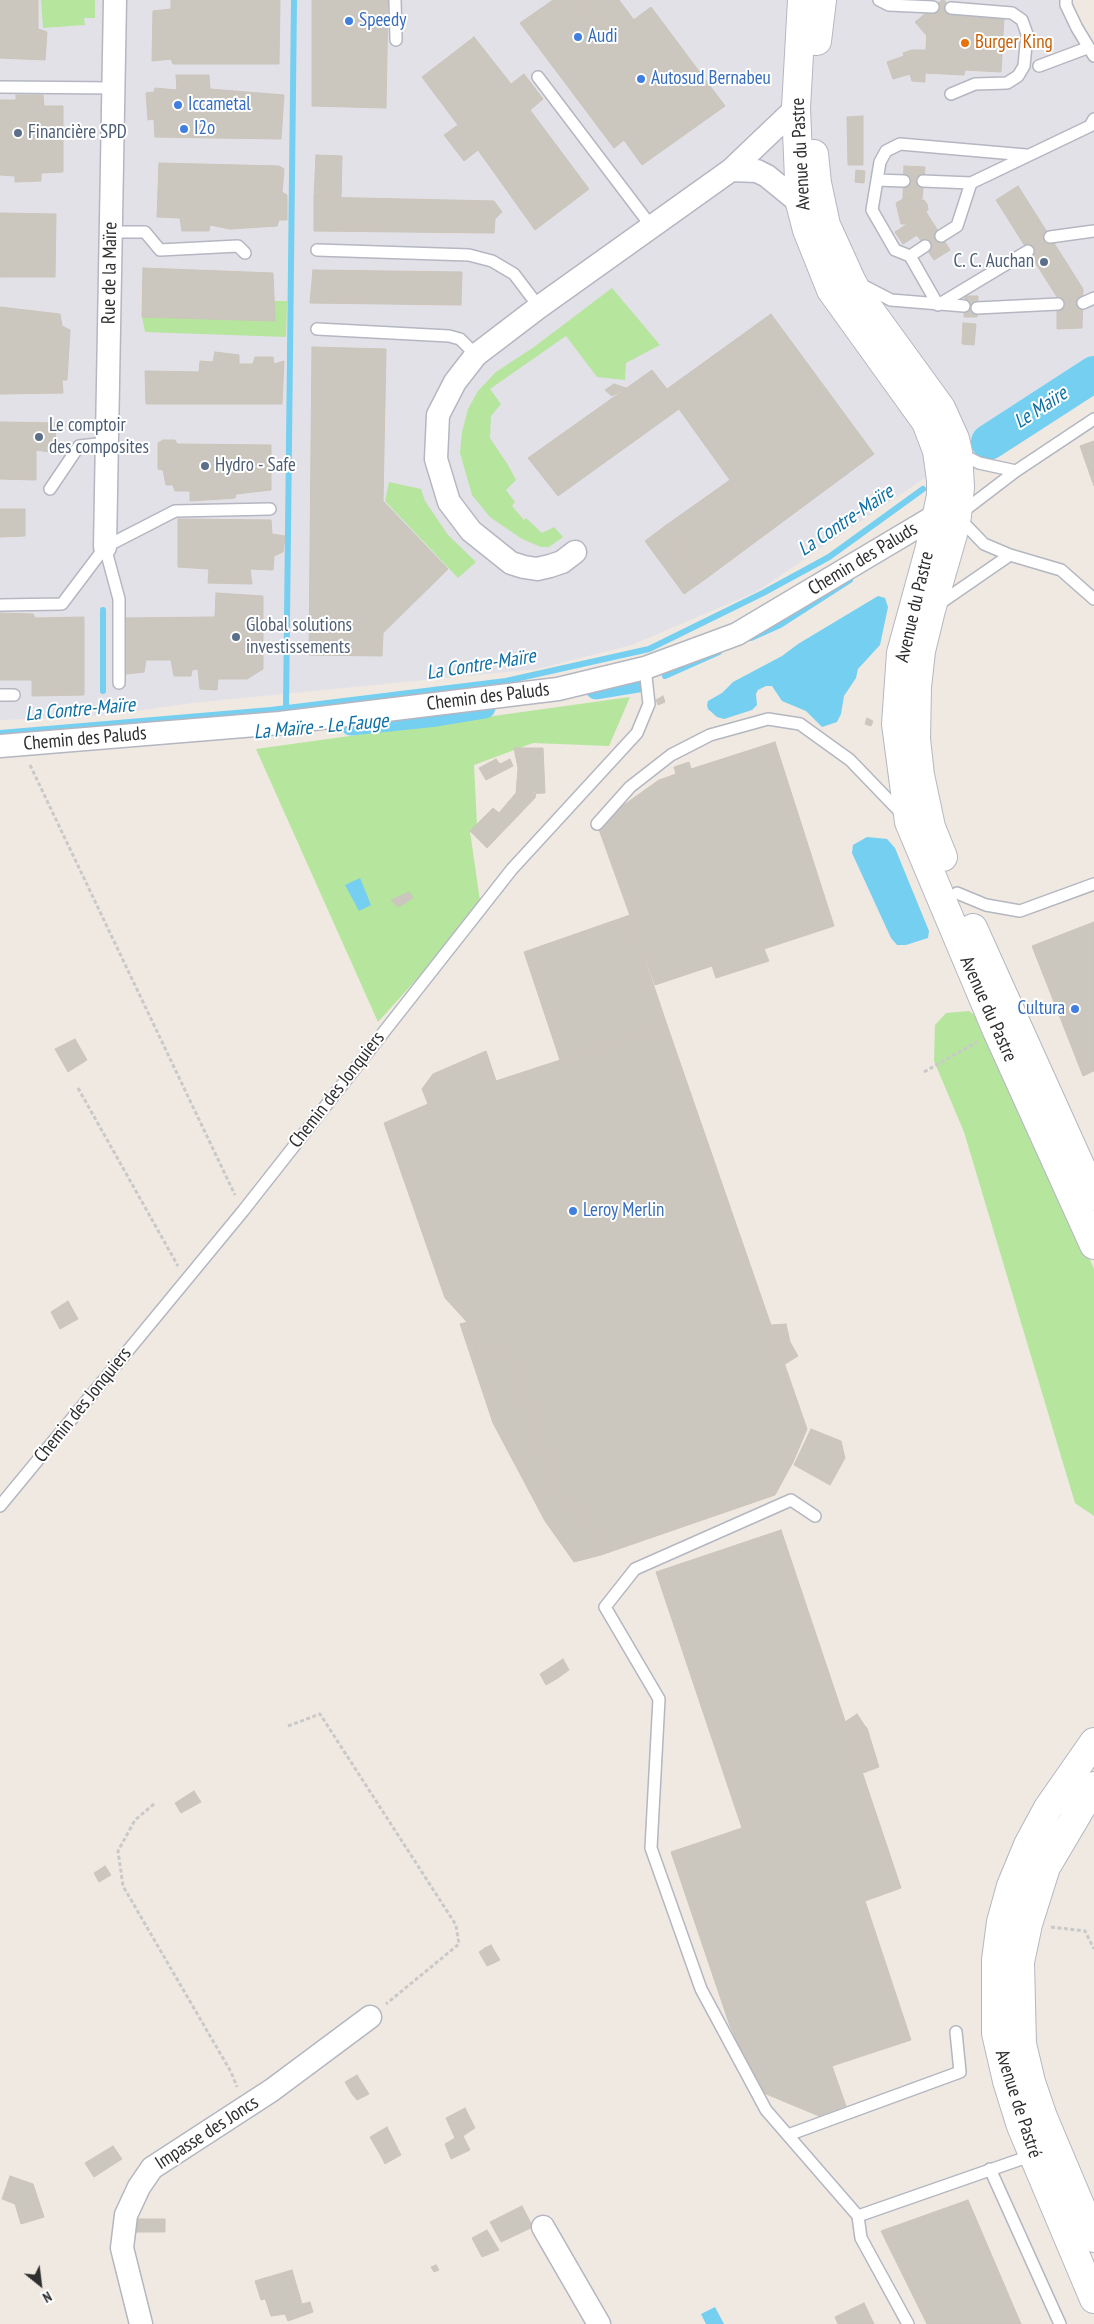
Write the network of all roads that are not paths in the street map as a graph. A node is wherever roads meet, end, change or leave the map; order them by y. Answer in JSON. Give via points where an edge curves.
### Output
{"nodes":[{"id":1,"x":115,"y":0,"type":"edge"},
{"id":2,"x":395,"y":0,"type":"edge"},
{"id":3,"x":822,"y":0,"type":"edge"},
{"id":4,"x":880,"y":0,"type":"edge"},
{"id":5,"x":1066,"y":0,"type":"edge"},
{"id":6,"x":799,"y":7,"type":"edge"},
{"id":7,"x":933,"y":7,"type":"dead end"},
{"id":8,"x":951,"y":8,"type":"dead end"},
{"id":9,"x":396,"y":40,"type":"dead end"},
{"id":10,"x":1091,"y":52,"type":"edge"},
{"id":11,"x":1039,"y":66,"type":"dead end"},
{"id":12,"x":538,"y":77,"type":"dead end"},
{"id":13,"x":2,"y":87,"type":"dead end"},
{"id":14,"x":114,"y":88,"type":"junction"},
{"id":15,"x":951,"y":94,"type":"dead end"},
{"id":16,"x":796,"y":108,"type":"junction"},
{"id":17,"x":1094,"y":119,"type":"edge"},
{"id":18,"x":1026,"y":155,"type":"junction"},
{"id":19,"x":731,"y":170,"type":"junction"},
{"id":20,"x":877,"y":180,"type":"junction"},
{"id":21,"x":904,"y":180,"type":"dead end"},
{"id":22,"x":923,"y":181,"type":"dead end"},
{"id":23,"x":971,"y":183,"type":"junction"},
{"id":24,"x":800,"y":202,"type":"junction"},
{"id":25,"x":651,"y":226,"type":"junction"},
{"id":26,"x":1094,"y":231,"type":"edge"},
{"id":27,"x":111,"y":232,"type":"junction"},
{"id":28,"x":942,"y":236,"type":"dead end"},
{"id":29,"x":1050,"y":237,"type":"dead end"},
{"id":30,"x":925,"y":246,"type":"dead end"},
{"id":31,"x":317,"y":250,"type":"dead end"},
{"id":32,"x":1028,"y":251,"type":"dead end"},
{"id":33,"x":245,"y":253,"type":"dead end"},
{"id":34,"x":910,"y":256,"type":"junction"},
{"id":35,"x":851,"y":280,"type":"junction"},
{"id":36,"x":1094,"y":298,"type":"edge"},
{"id":37,"x":1083,"y":303,"type":"dead end"},
{"id":38,"x":938,"y":304,"type":"junction"},
{"id":39,"x":1058,"y":304,"type":"dead end"},
{"id":40,"x":964,"y":306,"type":"dead end"},
{"id":41,"x":539,"y":307,"type":"junction"},
{"id":42,"x":977,"y":308,"type":"dead end"},
{"id":43,"x":317,"y":329,"type":"dead end"},
{"id":44,"x":476,"y":355,"type":"junction"},
{"id":45,"x":1094,"y":419,"type":"edge"},
{"id":46,"x":107,"y":443,"type":"junction"},
{"id":47,"x":958,"y":452,"type":"junction"},
{"id":48,"x":1016,"y":471,"type":"junction"},
{"id":49,"x":50,"y":489,"type":"dead end"},
{"id":50,"x":270,"y":509,"type":"dead end"},
{"id":51,"x":947,"y":516,"type":"junction"},
{"id":52,"x":105,"y":547,"type":"junction"},
{"id":53,"x":575,"y":552,"type":"dead end"},
{"id":54,"x":1010,"y":555,"type":"junction"},
{"id":55,"x":1094,"y":599,"type":"edge"},
{"id":56,"x":0,"y":605,"type":"edge"},
{"id":57,"x":931,"y":610,"type":"junction"},
{"id":58,"x":645,"y":668,"type":"junction"},
{"id":59,"x":119,"y":683,"type":"dead end"},
{"id":60,"x":0,"y":695,"type":"edge"},
{"id":61,"x":14,"y":695,"type":"dead end"},
{"id":62,"x":0,"y":746,"type":"edge"},
{"id":63,"x":909,"y":822,"type":"junction"},
{"id":64,"x":597,"y":824,"type":"dead end"},
{"id":65,"x":1094,"y":884,"type":"edge"},
{"id":66,"x":957,"y":893,"type":"junction"},
{"id":67,"x":1091,"y":1184,"type":"edge"},
{"id":68,"x":1094,"y":1245,"type":"edge"},
{"id":69,"x":0,"y":1506,"type":"edge"},
{"id":70,"x":815,"y":1516,"type":"dead end"},
{"id":71,"x":1094,"y":1742,"type":"edge"},
{"id":72,"x":1094,"y":1786,"type":"edge"},
{"id":73,"x":370,"y":2017,"type":"road end"},
{"id":74,"x":956,"y":2032,"type":"dead end"},
{"id":75,"x":788,"y":2135,"type":"junction"},
{"id":76,"x":1033,"y":2155,"type":"junction"},
{"id":77,"x":990,"y":2170,"type":"junction"},
{"id":78,"x":858,"y":2216,"type":"junction"},
{"id":79,"x":542,"y":2227,"type":"dead end"},
{"id":80,"x":1094,"y":2238,"type":"edge"},
{"id":81,"x":1094,"y":2299,"type":"edge"},
{"id":82,"x":141,"y":2324,"type":"edge"},
{"id":83,"x":599,"y":2324,"type":"edge"},
{"id":84,"x":908,"y":2324,"type":"edge"},
{"id":85,"x":1060,"y":2324,"type":"edge"}],
"edges":[{"from":1,"to":14,"type":"street","name":"Rue de la Maïre"},
{"from":2,"to":9,"type":"lane"},
{"from":3,"to":35,"type":"street","name":"Avenue du Pastre","via":[[818,22],[814,146],[817,183],[826,225]]},
{"from":4,"to":7,"type":"lane","via":[[889,5]]},
{"from":5,"to":10,"type":"lane"},
{"from":6,"to":16,"type":"street","name":"Avenue du Pastre"},
{"from":8,"to":15,"type":"lane","via":[[1012,13],[1022,20],[1027,34],[1024,66],[1018,76],[1007,83],[975,84]]},
{"from":10,"to":11,"type":"lane"},
{"from":12,"to":25,"type":"lane"},
{"from":13,"to":14,"type":"lane"},
{"from":14,"to":27,"type":"street","name":"Rue de la Maïre"},
{"from":16,"to":19,"type":"street"},
{"from":16,"to":24,"type":"street","name":"Avenue du Pastre"},
{"from":17,"to":18,"type":"lane","via":[[1090,126]]},
{"from":18,"to":20,"type":"lane","via":[[900,144],[886,150]]},
{"from":18,"to":23,"type":"lane"},
{"from":19,"to":24,"type":"street","via":[[756,171],[767,176]]},
{"from":19,"to":25,"type":"street"},
{"from":20,"to":21,"type":"lane"},
{"from":20,"to":34,"type":"lane","via":[[872,210],[895,250]]},
{"from":22,"to":23,"type":"lane"},
{"from":23,"to":28,"type":"lane","via":[[957,226]]},
{"from":24,"to":51,"type":"street","name":"Avenue du Pastre","via":[[815,253],[832,290],[926,422],[937,451]]},
{"from":25,"to":41,"type":"street"},
{"from":26,"to":29,"type":"lane"},
{"from":27,"to":33,"type":"lane","via":[[145,232],[160,250],[238,246]]},
{"from":27,"to":46,"type":"street","name":"Rue de la Maïre"},
{"from":30,"to":34,"type":"lane"},
{"from":31,"to":41,"type":"lane","via":[[469,255],[492,261],[514,274]]},
{"from":32,"to":38,"type":"lane"},
{"from":34,"to":38,"type":"lane"},
{"from":35,"to":38,"type":"lane","via":[[891,300]]},
{"from":35,"to":47,"type":"street","name":"Avenue du Pastre","via":[[940,408]]},
{"from":36,"to":37,"type":"lane"},
{"from":38,"to":40,"type":"lane"},
{"from":39,"to":42,"type":"lane"},
{"from":41,"to":44,"type":"street"},
{"from":43,"to":44,"type":"lane","via":[[449,336],[460,339]]},
{"from":44,"to":53,"type":"street","via":[[455,382],[438,416],[436,459],[449,502],[471,531],[511,563],[537,569],[562,562]]},
{"from":45,"to":48,"type":"lane"},
{"from":46,"to":49,"type":"lane","via":[[79,446]]},
{"from":46,"to":52,"type":"street","name":"Rue de la Maïre"},
{"from":47,"to":48,"type":"lane","via":[[979,464]]},
{"from":47,"to":51,"type":"street","name":"Avenue du Pastre","via":[[960,488]]},
{"from":48,"to":51,"type":"lane"},
{"from":50,"to":52,"type":"lane","via":[[176,511]]},
{"from":51,"to":54,"type":"lane","via":[[984,544]]},
{"from":51,"to":57,"type":"street","name":"Avenue du Pastre","via":[[954,534]]},
{"from":51,"to":58,"type":"street","name":"Chemin des Paluds","via":[[737,634]]},
{"from":51,"to":63,"type":"street","name":"Avenue du Pastre","via":[[901,653],[896,724]]},
{"from":52,"to":56,"type":"lane","via":[[62,604]]},
{"from":52,"to":59,"type":"lane","via":[[118,599]]},
{"from":54,"to":55,"type":"lane","via":[[1062,570]]},
{"from":54,"to":57,"type":"lane"},
{"from":57,"to":66,"type":"street","name":"Avenue du Pastre","via":[[921,651],[916,740],[931,827]]},
{"from":58,"to":62,"type":"street","name":"Chemin des Paluds","via":[[558,689],[290,722]]},
{"from":58,"to":69,"type":"lane","name":"Chemin des Jonquiers","via":[[650,704],[637,733],[512,869],[243,1211]]},
{"from":60,"to":61,"type":"lane"},
{"from":63,"to":64,"type":"lane","via":[[850,760],[800,724],[768,719],[710,735],[671,755],[630,786]]},
{"from":63,"to":68,"type":"street","name":"Avenue du Pastre","via":[[997,1031]]},
{"from":65,"to":66,"type":"lane","via":[[1020,911],[986,905]]},
{"from":66,"to":67,"type":"street","name":"Avenue du Pastre"},
{"from":70,"to":75,"type":"lane","via":[[791,1500],[635,1569],[605,1607],[659,1699],[650,1848],[701,1989],[766,2110]]},
{"from":71,"to":76,"type":"street","name":"Avenue de Pastré","via":[[1048,1808],[1028,1845],[1001,1922],[996,1960],[996,2034],[1006,2081]]},
{"from":72,"to":80,"type":"street","name":"Avenue de Pastré","via":[[1046,1867],[1020,1962],[1022,2044],[1031,2082]]},
{"from":73,"to":82,"type":"street","name":"Impasse des Joncs","via":[[272,2090],[152,2168],[126,2215],[122,2248]]},
{"from":74,"to":75,"type":"lane","via":[[960,2072]]},
{"from":75,"to":78,"type":"lane"},
{"from":76,"to":77,"type":"lane"},
{"from":76,"to":81,"type":"street","name":"Avenue de Pastré"},
{"from":77,"to":78,"type":"lane"},
{"from":77,"to":85,"type":"lane"},
{"from":78,"to":84,"type":"lane","via":[[861,2238]]},
{"from":79,"to":83,"type":"street"}]}
